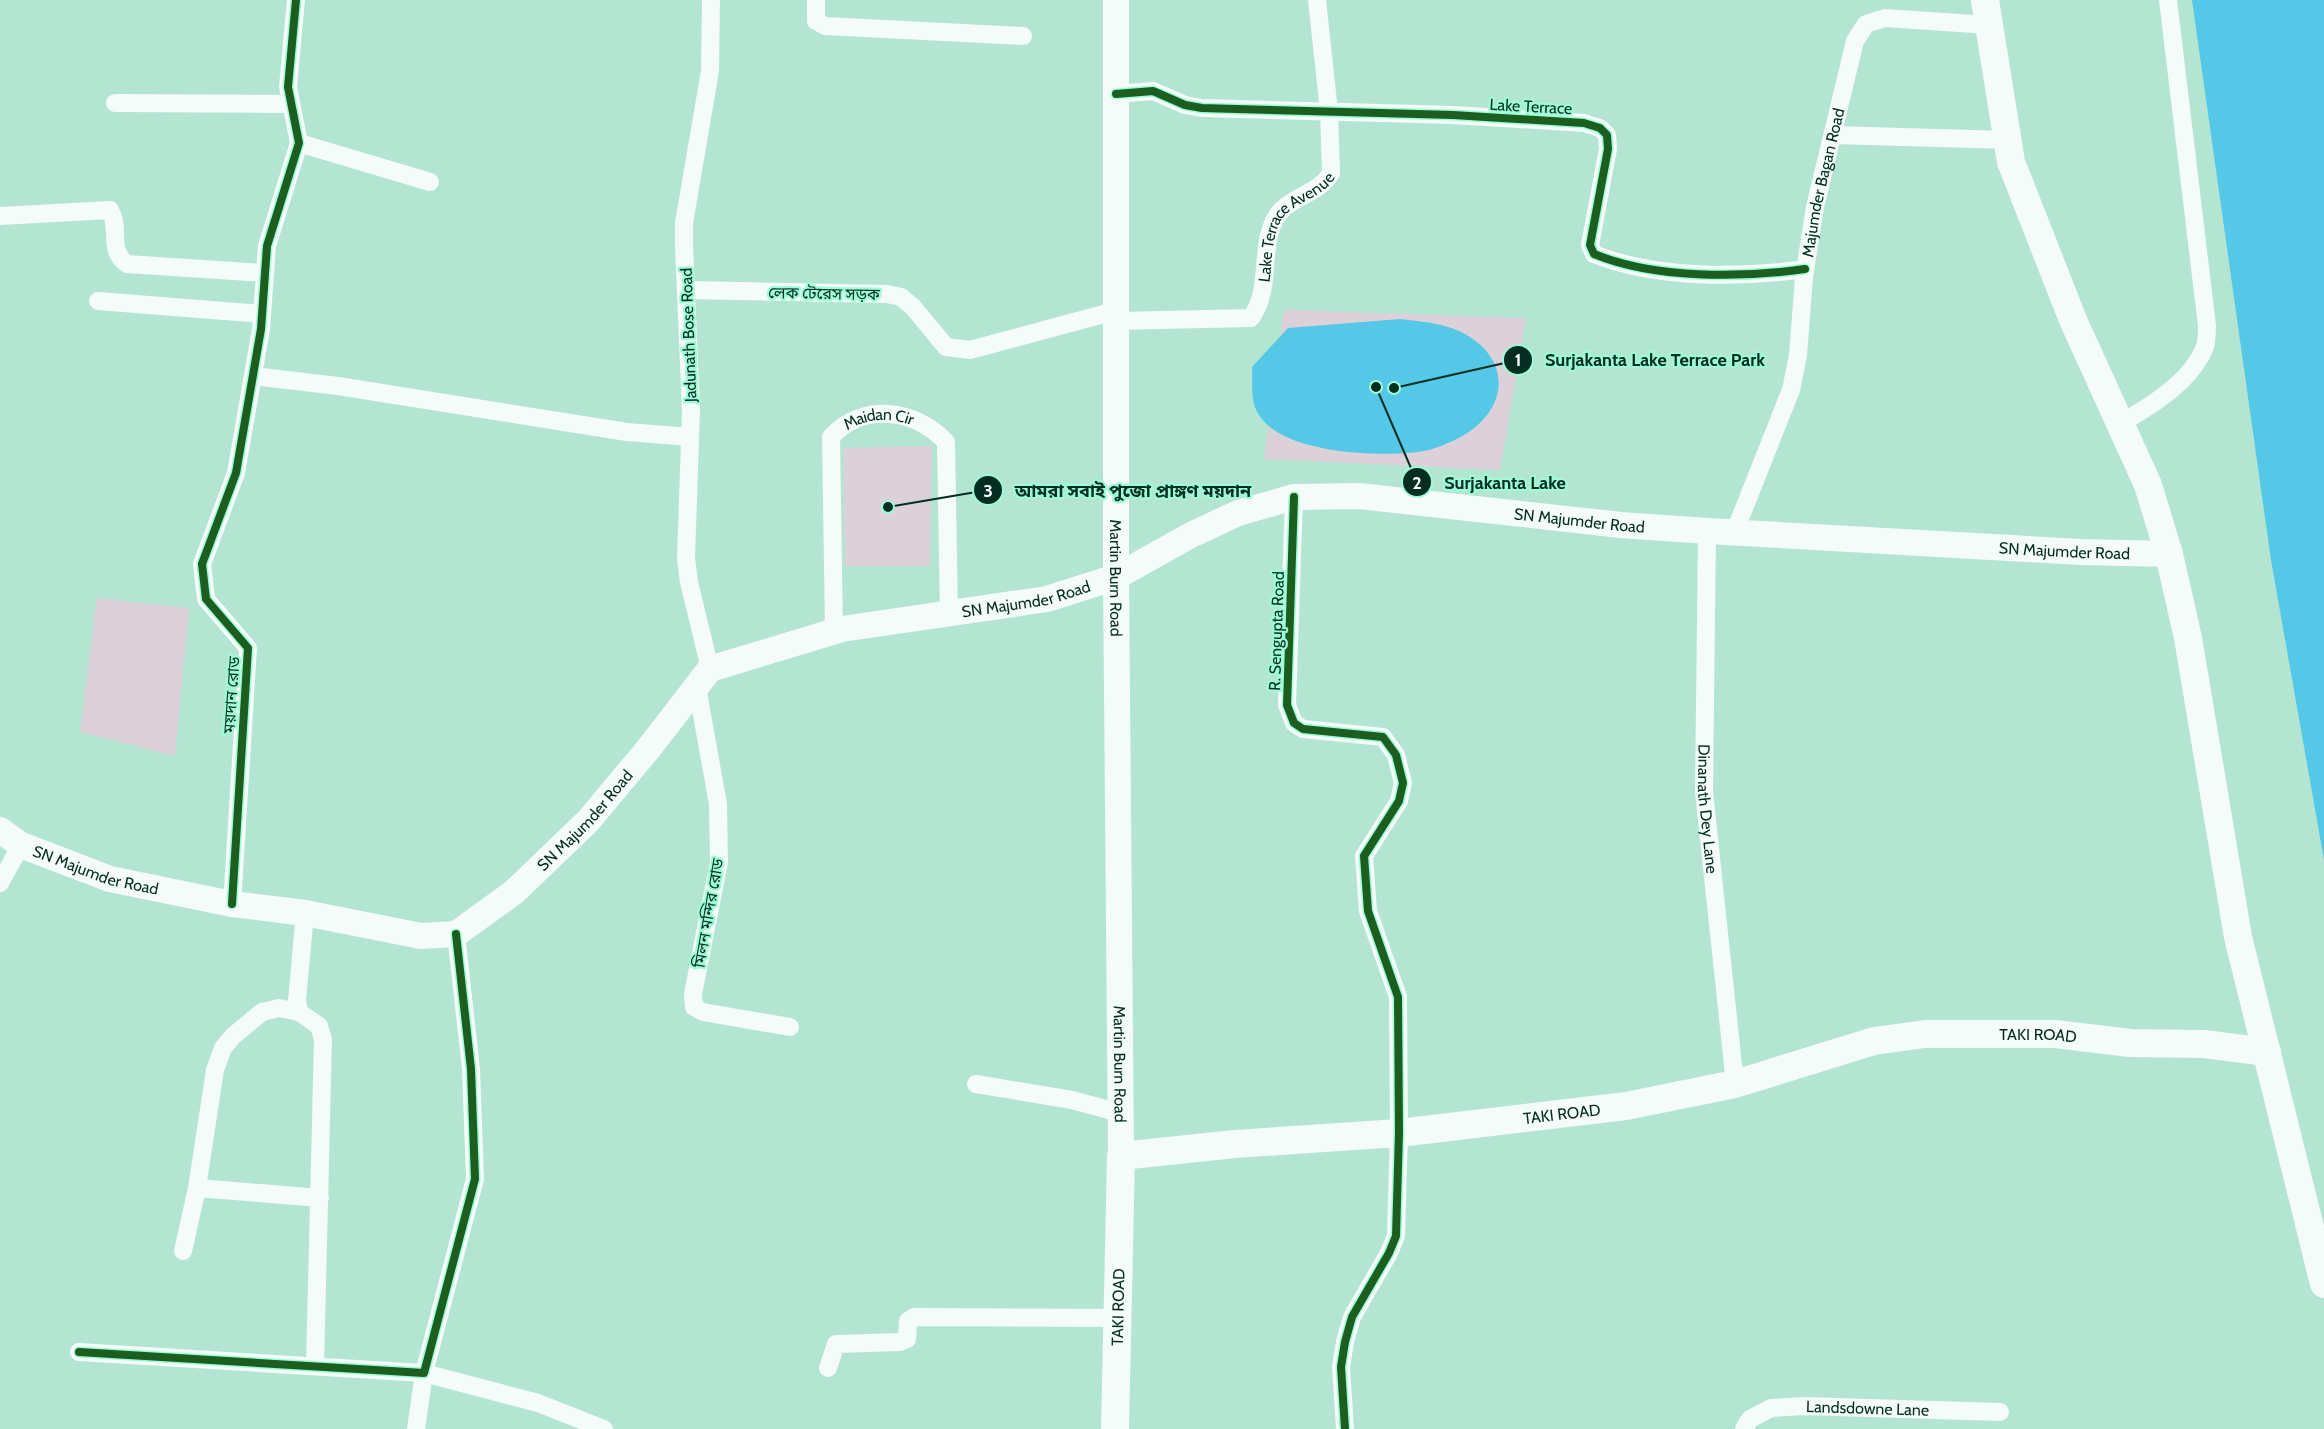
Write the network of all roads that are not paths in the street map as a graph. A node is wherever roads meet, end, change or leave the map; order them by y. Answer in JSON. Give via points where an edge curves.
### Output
{"nodes":[{"id":1,"x":296,"y":0,"type":"edge"},
{"id":2,"x":711,"y":0,"type":"edge"},
{"id":3,"x":816,"y":0,"type":"edge"},
{"id":4,"x":1116,"y":0,"type":"edge"},
{"id":5,"x":1317,"y":0,"type":"edge"},
{"id":6,"x":2168,"y":0,"type":"edge"},
{"id":7,"x":1987,"y":12,"type":"edge"},
{"id":8,"x":1023,"y":36,"type":"dead end"},
{"id":9,"x":1116,"y":94,"type":"junction"},
{"id":10,"x":116,"y":103,"type":"dead end"},
{"id":11,"x":291,"y":104,"type":"junction"},
{"id":12,"x":1329,"y":111,"type":"junction"},
{"id":13,"x":1833,"y":135,"type":"junction"},
{"id":14,"x":2007,"y":140,"type":"junction"},
{"id":15,"x":299,"y":143,"type":"junction"},
{"id":16,"x":430,"y":182,"type":"dead end"},
{"id":17,"x":0,"y":216,"type":"edge"},
{"id":18,"x":1806,"y":269,"type":"junction"},
{"id":19,"x":265,"y":273,"type":"junction"},
{"id":20,"x":686,"y":290,"type":"junction"},
{"id":21,"x":98,"y":301,"type":"dead end"},
{"id":22,"x":262,"y":314,"type":"junction"},
{"id":23,"x":1115,"y":316,"type":"junction"},
{"id":24,"x":253,"y":376,"type":"junction"},
{"id":25,"x":2121,"y":423,"type":"junction"},
{"id":26,"x":690,"y":437,"type":"junction"},
{"id":27,"x":1294,"y":497,"type":"junction"},
{"id":28,"x":1707,"y":531,"type":"junction"},
{"id":29,"x":1735,"y":531,"type":"junction"},
{"id":30,"x":2169,"y":554,"type":"junction"},
{"id":31,"x":1116,"y":577,"type":"junction"},
{"id":32,"x":949,"y":615,"type":"junction"},
{"id":33,"x":834,"y":632,"type":"junction"},
{"id":34,"x":703,"y":678,"type":"junction"},
{"id":35,"x":0,"y":830,"type":"edge"},
{"id":36,"x":21,"y":845,"type":"junction"},
{"id":37,"x":0,"y":884,"type":"edge"},
{"id":38,"x":232,"y":904,"type":"junction"},
{"id":39,"x":305,"y":913,"type":"junction"},
{"id":40,"x":456,"y":934,"type":"junction"},
{"id":41,"x":300,"y":1012,"type":"junction"},
{"id":42,"x":790,"y":1027,"type":"dead end"},
{"id":43,"x":2267,"y":1052,"type":"junction"},
{"id":44,"x":1735,"y":1083,"type":"junction"},
{"id":45,"x":975,"y":1084,"type":"dead end"},
{"id":46,"x":1120,"y":1113,"type":"junction"},
{"id":47,"x":1399,"y":1133,"type":"junction"},
{"id":48,"x":1121,"y":1156,"type":"junction"},
{"id":49,"x":197,"y":1188,"type":"junction"},
{"id":50,"x":320,"y":1198,"type":"junction"},
{"id":51,"x":183,"y":1251,"type":"dead end"},
{"id":52,"x":2324,"y":1284,"type":"edge"},
{"id":53,"x":1118,"y":1318,"type":"junction"},
{"id":54,"x":79,"y":1352,"type":"dead end"},
{"id":55,"x":315,"y":1365,"type":"junction"},
{"id":56,"x":828,"y":1368,"type":"dead end"},
{"id":57,"x":424,"y":1373,"type":"junction"},
{"id":58,"x":2000,"y":1412,"type":"dead end"},
{"id":59,"x":416,"y":1429,"type":"edge"},
{"id":60,"x":604,"y":1429,"type":"edge"},
{"id":61,"x":1115,"y":1429,"type":"edge"},
{"id":62,"x":1345,"y":1429,"type":"edge"},
{"id":63,"x":1744,"y":1429,"type":"edge"}],
"edges":[{"from":1,"to":11,"type":"street","via":[[288,87]]},
{"from":2,"to":20,"type":"street","name":"Jadunath Bose Road","via":[[710,71],[684,223]]},
{"from":3,"to":8,"type":"street","via":[[816,21],[825,26]]},
{"from":4,"to":9,"type":"main road","name":"Martin Burn Road"},
{"from":5,"to":12,"type":"street","name":"Lake Terrace Avenue"},
{"from":6,"to":25,"type":"street","via":[[2207,326],[2205,347],[2196,363],[2163,397]]},
{"from":7,"to":13,"type":"street","name":"Majumder Bagan Road","via":[[1885,18],[1866,24],[1855,41]]},
{"from":7,"to":14,"type":"main road"},
{"from":9,"to":12,"type":"street","name":"Lake Terrace","via":[[1153,92],[1202,108]]},
{"from":9,"to":23,"type":"main road","name":"Martin Burn Road"},
{"from":10,"to":11,"type":"street"},
{"from":11,"to":15,"type":"street"},
{"from":12,"to":18,"type":"street","name":"Lake Terrace","via":[[1592,126],[1607,135],[1608,148],[1590,245],[1594,254],[1614,263],[1699,274],[1761,275]]},
{"from":12,"to":23,"type":"street","name":"Lake Terrace Avenue","via":[[1331,173],[1327,182],[1280,212],[1274,221],[1261,300],[1251,318]]},
{"from":13,"to":14,"type":"street"},
{"from":13,"to":18,"type":"street","name":"Majumder Bagan Road","via":[[1815,207]]},
{"from":14,"to":25,"type":"main road","via":[[2031,216]]},
{"from":15,"to":16,"type":"street"},
{"from":15,"to":19,"type":"street","name":"ময়দান রোড","via":[[267,246]]},
{"from":17,"to":19,"type":"street","via":[[110,210],[114,217],[115,250],[127,264]]},
{"from":18,"to":29,"type":"street","name":"Majumder Bagan Road","via":[[1791,390]]},
{"from":19,"to":22,"type":"street","name":"ময়দান রোড"},
{"from":20,"to":23,"type":"street","name":"লেক টেরেস সড়ক","via":[[894,295],[913,307],[946,346],[956,350]]},
{"from":20,"to":26,"type":"street","name":"Jadunath Bose Road"},
{"from":21,"to":22,"type":"street"},
{"from":22,"to":24,"type":"street","name":"ময়দান রোড"},
{"from":23,"to":31,"type":"main road","name":"Martin Burn Road"},
{"from":24,"to":26,"type":"street","via":[[627,432]]},
{"from":24,"to":38,"type":"street","name":"ময়দান রোড","via":[[236,473],[202,564],[206,599],[248,648]]},
{"from":25,"to":30,"type":"main road","via":[[2148,485]]},
{"from":26,"to":34,"type":"street","name":"Jadunath Bose Road","via":[[686,559]]},
{"from":27,"to":28,"type":"main road","name":"SN Majumder Road","via":[[1359,496]]},
{"from":27,"to":31,"type":"main road","name":"SN Majumder Road","via":[[1238,513]]},
{"from":27,"to":47,"type":"street","name":"R. Sengupta Road","via":[[1287,705],[1290,714],[1303,729],[1383,737],[1396,755],[1403,783],[1399,801],[1364,856],[1368,911],[1398,997]]},
{"from":28,"to":29,"type":"main road","name":"SN Majumder Road"},
{"from":28,"to":44,"type":"street","name":"Dinanath Dey Lane","via":[[1704,792]]},
{"from":29,"to":30,"type":"main road","name":"SN Majumder Road"},
{"from":30,"to":43,"type":"main road","via":[[2188,638],[2238,937]]},
{"from":31,"to":32,"type":"main road","name":"SN Majumder Road","via":[[1047,598]]},
{"from":31,"to":46,"type":"main road","name":"Martin Burn Road"},
{"from":32,"to":33,"type":"main road","name":"SN Majumder Road","via":[[894,620]]},
{"from":32,"to":33,"type":"street","name":"Maidan Cir","via":[[946,442],[927,424],[882,412],[853,419],[831,437]]},
{"from":33,"to":34,"type":"main road","name":"SN Majumder Road"},
{"from":34,"to":40,"type":"main road","name":"SN Majumder Road","via":[[582,828],[514,892]]},
{"from":34,"to":42,"type":"street","name":"মিলন মন্দির রোড","via":[[718,804],[719,862],[693,994],[694,1007],[703,1012]]},
{"from":35,"to":36,"type":"main road","name":"SN Majumder Road"},
{"from":36,"to":37,"type":"street"},
{"from":36,"to":38,"type":"main road","name":"SN Majumder Road","via":[[110,879]]},
{"from":38,"to":39,"type":"main road","name":"SN Majumder Road"},
{"from":39,"to":40,"type":"main road","name":"SN Majumder Road","via":[[420,936]]},
{"from":39,"to":41,"type":"street","via":[[297,1000]]},
{"from":40,"to":57,"type":"street","via":[[471,1069],[475,1179]]},
{"from":41,"to":49,"type":"street","via":[[279,1008],[262,1012],[222,1048]]},
{"from":41,"to":50,"type":"street","via":[[319,1026],[323,1039]]},
{"from":43,"to":44,"type":"main road","name":"TAKI ROAD","via":[[2055,1034],[1925,1034],[1874,1041]]},
{"from":43,"to":52,"type":"main road"},
{"from":44,"to":47,"type":"main road","name":"TAKI ROAD","via":[[1626,1106]]},
{"from":45,"to":46,"type":"street","via":[[1072,1100]]},
{"from":46,"to":48,"type":"main road","name":"Martin Burn Road"},
{"from":47,"to":48,"type":"main road","name":"TAKI ROAD"},
{"from":47,"to":62,"type":"street","name":"R. Sengupta Road","via":[[1396,1236],[1352,1317],[1345,1342],[1341,1367]]},
{"from":48,"to":53,"type":"main road","name":"TAKI ROAD"},
{"from":49,"to":50,"type":"street"},
{"from":49,"to":51,"type":"street"},
{"from":50,"to":55,"type":"street"},
{"from":53,"to":56,"type":"street","via":[[914,1317],[908,1321],[907,1338],[900,1342],[836,1344]]},
{"from":53,"to":61,"type":"main road","name":"TAKI ROAD"},
{"from":54,"to":55,"type":"street"},
{"from":55,"to":57,"type":"street"},
{"from":57,"to":59,"type":"street"},
{"from":57,"to":60,"type":"street","via":[[538,1403]]},
{"from":58,"to":63,"type":"street","name":"Landsdowne Lane","via":[[1771,1408],[1750,1419]]}]}
